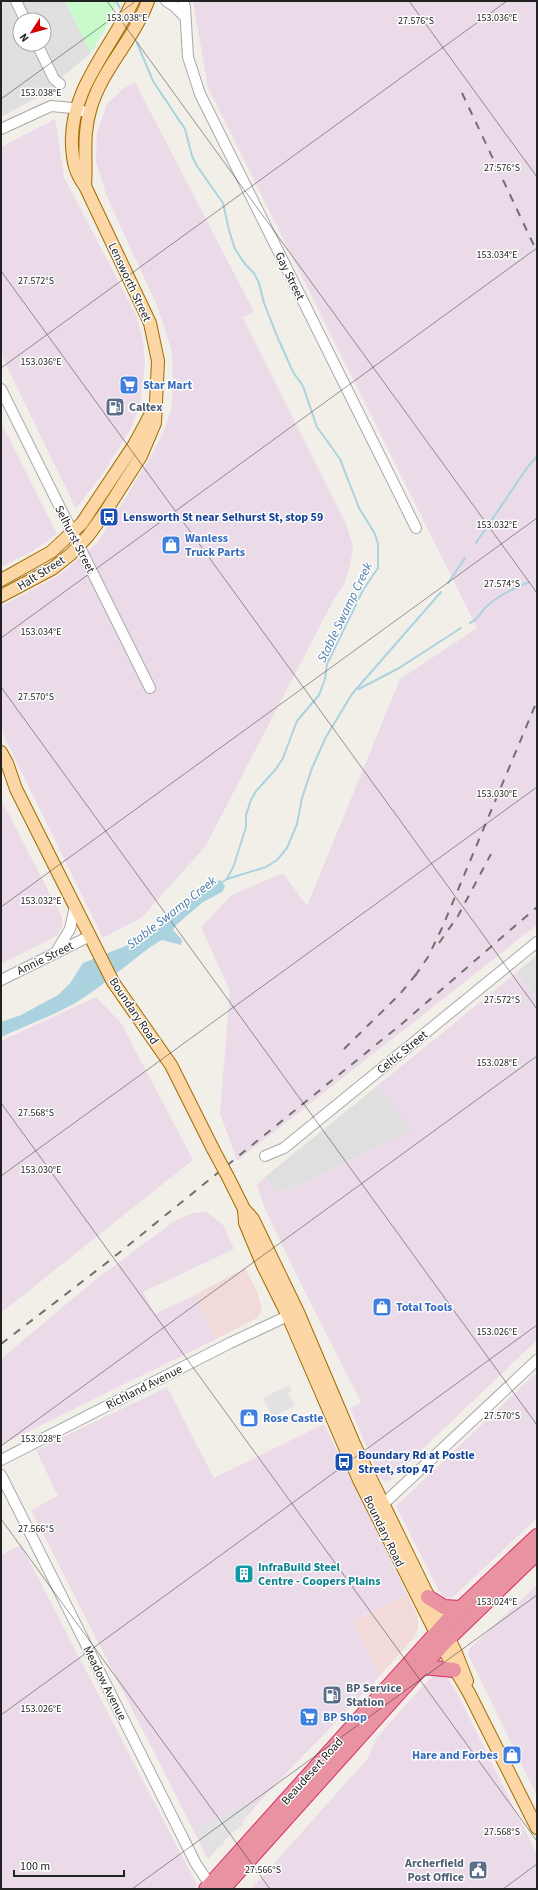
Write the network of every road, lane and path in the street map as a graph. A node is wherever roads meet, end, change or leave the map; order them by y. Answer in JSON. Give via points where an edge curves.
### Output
{"nodes":[{"id":1,"x":16,"y":1,"type":"edge"},
{"id":2,"x":133,"y":1,"type":"edge"},
{"id":3,"x":148,"y":1,"type":"edge"},
{"id":4,"x":166,"y":1,"type":"edge"},
{"id":5,"x":183,"y":1,"type":"edge"},
{"id":6,"x":21,"y":12,"type":"edge"},
{"id":7,"x":185,"y":17,"type":"junction"},
{"id":8,"x":41,"y":52,"type":"edge"},
{"id":9,"x":60,"y":84,"type":"dead end"},
{"id":10,"x":76,"y":109,"type":"junction"},
{"id":11,"x":89,"y":113,"type":"junction"},
{"id":12,"x":1,"y":129,"type":"edge"},
{"id":13,"x":85,"y":186,"type":"junction"},
{"id":14,"x":1,"y":389,"type":"edge"},
{"id":15,"x":155,"y":406,"type":"junction"},
{"id":16,"x":416,"y":528,"type":"dead end"},
{"id":17,"x":73,"y":534,"type":"junction"},
{"id":18,"x":79,"y":546,"type":"junction"},
{"id":19,"x":1,"y":580,"type":"edge"},
{"id":20,"x":1,"y":596,"type":"edge"},
{"id":21,"x":150,"y":688,"type":"dead end"},
{"id":22,"x":1,"y":752,"type":"edge"},
{"id":23,"x":1,"y":772,"type":"edge"},
{"id":24,"x":16,"y":789,"type":"junction"},
{"id":25,"x":75,"y":906,"type":"junction"},
{"id":26,"x":90,"y":936,"type":"junction"},
{"id":27,"x":537,"y":942,"type":"edge"},
{"id":28,"x":56,"y":952,"type":"junction"},
{"id":29,"x":1,"y":980,"type":"edge"},
{"id":30,"x":264,"y":1156,"type":"dead end"},
{"id":31,"x":293,"y":1314,"type":"junction"},
{"id":32,"x":537,"y":1360,"type":"edge"},
{"id":33,"x":1,"y":1460,"type":"edge"},
{"id":34,"x":1,"y":1475,"type":"edge"},
{"id":35,"x":379,"y":1509,"type":"junction"},
{"id":36,"x":537,"y":1536,"type":"edge"},
{"id":37,"x":537,"y":1553,"type":"edge"},
{"id":38,"x":428,"y":1597,"type":"junction"},
{"id":39,"x":460,"y":1608,"type":"junction"},
{"id":40,"x":442,"y":1636,"type":"junction"},
{"id":41,"x":422,"y":1667,"type":"junction"},
{"id":42,"x":454,"y":1670,"type":"junction"},
{"id":43,"x":469,"y":1693,"type":"junction"},
{"id":44,"x":537,"y":1828,"type":"edge"},
{"id":45,"x":209,"y":1888,"type":"edge"},
{"id":46,"x":223,"y":1889,"type":"edge"}],
"edges":[{"from":1,"to":6,"type":"street"},
{"from":2,"to":10,"type":"main road","name":"Lensworth Street","via":[[119,30],[88,79]]},
{"from":3,"to":11,"type":"main road","name":"Lensworth Street","via":[[134,30],[98,88]]},
{"from":4,"to":7,"type":"street"},
{"from":5,"to":7,"type":"street","name":"Gay Street"},
{"from":7,"to":16,"type":"street","name":"Gay Street","via":[[188,57],[200,94]]},
{"from":8,"to":9,"type":"street","via":[[54,79]]},
{"from":10,"to":11,"type":"street"},
{"from":10,"to":12,"type":"street","via":[[47,107]]},
{"from":10,"to":13,"type":"main road","name":"Lensworth Street","via":[[72,152],[76,175]]},
{"from":11,"to":13,"type":"main road","name":"Lensworth Street","via":[[84,150]]},
{"from":13,"to":15,"type":"main road","name":"Lensworth Street","via":[[150,323],[158,361]]},
{"from":14,"to":17,"type":"street","name":"Selhurst Street"},
{"from":15,"to":17,"type":"main road","name":"Lensworth Street","via":[[134,445]]},
{"from":15,"to":18,"type":"main road","name":"Lensworth Street","via":[[155,422],[141,456],[104,514]]},
{"from":17,"to":18,"type":"street","name":"Selhurst Street"},
{"from":17,"to":19,"type":"main road","name":"Halt Street","via":[[43,558]]},
{"from":18,"to":20,"type":"main road","name":"Halt Street","via":[[52,569]]},
{"from":18,"to":21,"type":"street","name":"Selhurst Street"},
{"from":22,"to":24,"type":"main road","name":"Boundary Road"},
{"from":23,"to":24,"type":"main road","name":"Boundary Road"},
{"from":24,"to":25,"type":"main road","name":"Boundary Road"},
{"from":25,"to":26,"type":"main road","name":"Boundary Road"},
{"from":25,"to":28,"type":"street","via":[[70,929]]},
{"from":26,"to":28,"type":"street","name":"Annie Street"},
{"from":26,"to":31,"type":"main road","name":"Boundary Road","bridge":true,"via":[[113,982],[171,1065],[244,1209],[253,1219]]},
{"from":27,"to":30,"type":"street","name":"Celtic Street","via":[[284,1148]]},
{"from":28,"to":29,"type":"street","name":"Annie Street"},
{"from":31,"to":33,"type":"street","name":"Richland Avenue","via":[[230,1343]]},
{"from":31,"to":35,"type":"main road","name":"Boundary Road"},
{"from":32,"to":35,"type":"street"},
{"from":34,"to":45,"type":"street","name":"Meadow Avenue"},
{"from":35,"to":38,"type":"main road","name":"Boundary Road"},
{"from":35,"to":40,"type":"main road","name":"Boundary Road"},
{"from":36,"to":39,"type":"highway","name":"Beaudesert Road"},
{"from":37,"to":40,"type":"highway","name":"Beaudesert Road"},
{"from":38,"to":39,"type":"highway","via":[[444,1607]]},
{"from":38,"to":40,"type":"main road","name":"Boundary Road"},
{"from":39,"to":40,"type":"highway","name":"Beaudesert Road"},
{"from":40,"to":41,"type":"highway","name":"Beaudesert Road"},
{"from":40,"to":42,"type":"main road","name":"Boundary Road"},
{"from":40,"to":43,"type":"main road","name":"Boundary Road","via":[[464,1671]]},
{"from":40,"to":45,"type":"highway","name":"Beaudesert Road"},
{"from":41,"to":42,"type":"highway"},
{"from":41,"to":46,"type":"highway","name":"Beaudesert Road"},
{"from":42,"to":43,"type":"main road","name":"Boundary Road"},
{"from":43,"to":44,"type":"main road","name":"Boundary Road"}]}
